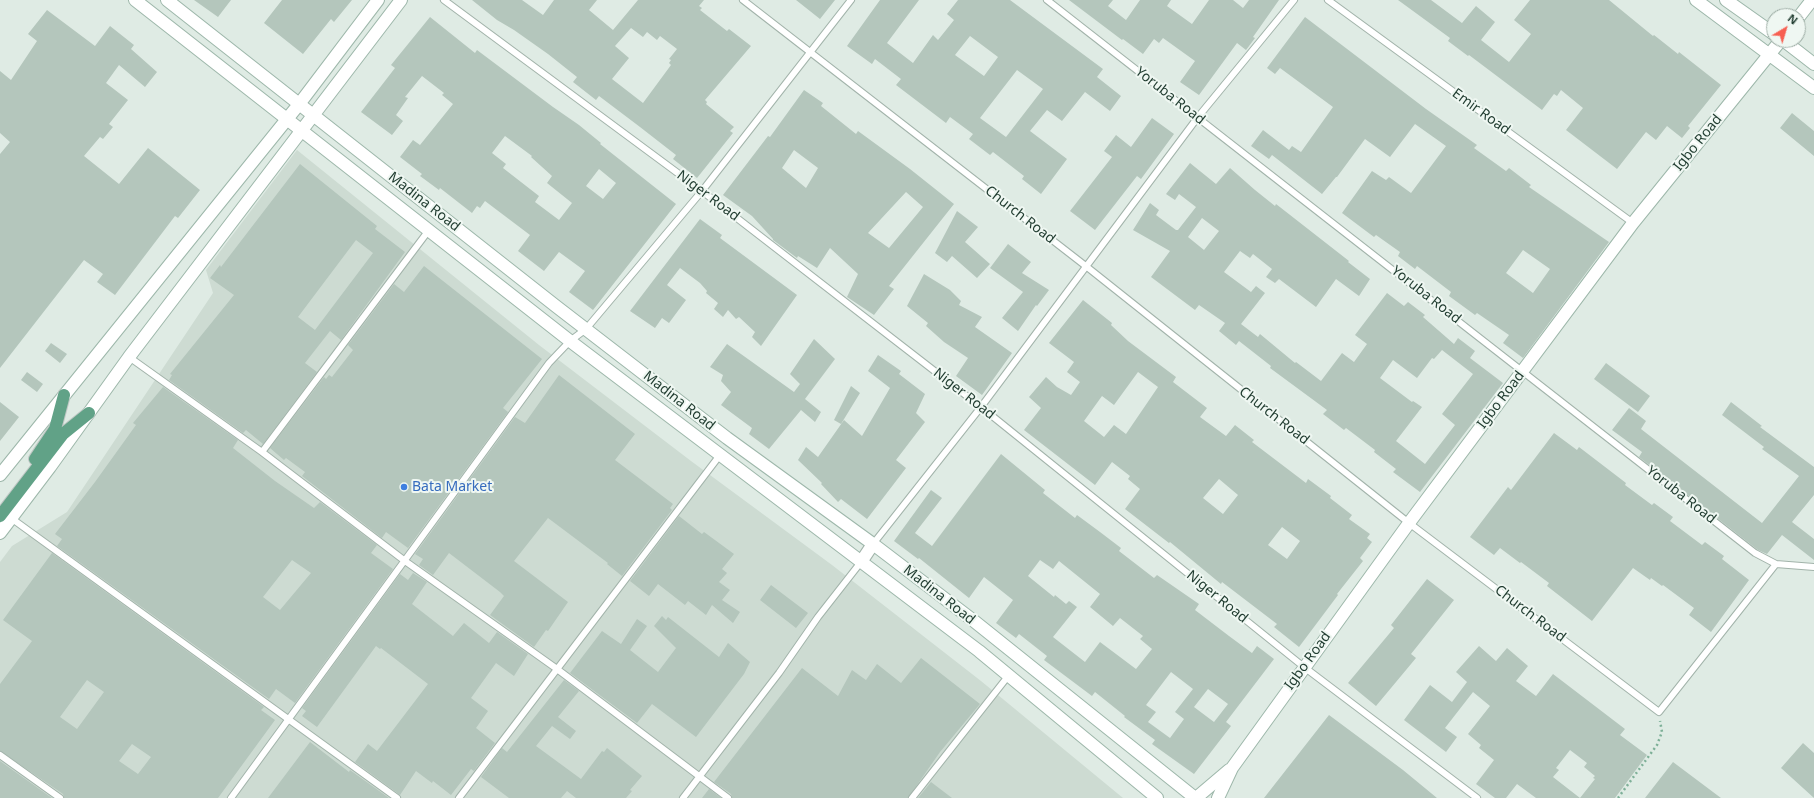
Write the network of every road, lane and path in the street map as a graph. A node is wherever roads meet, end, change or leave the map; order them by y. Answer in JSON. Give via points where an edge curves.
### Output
{"nodes":[{"id":1,"x":135,"y":0,"type":"edge"},
{"id":2,"x":167,"y":0,"type":"edge"},
{"id":3,"x":378,"y":0,"type":"edge"},
{"id":4,"x":401,"y":0,"type":"edge"},
{"id":5,"x":444,"y":0,"type":"edge"},
{"id":6,"x":743,"y":0,"type":"edge"},
{"id":7,"x":851,"y":0,"type":"edge"},
{"id":8,"x":1047,"y":0,"type":"edge"},
{"id":9,"x":1294,"y":0,"type":"edge"},
{"id":10,"x":1328,"y":0,"type":"edge"},
{"id":11,"x":1696,"y":0,"type":"edge"},
{"id":12,"x":1726,"y":0,"type":"edge"},
{"id":13,"x":1812,"y":0,"type":"edge"},
{"id":14,"x":1806,"y":8,"type":"edge"},
{"id":15,"x":1766,"y":28,"type":"edge"},
{"id":16,"x":1775,"y":48,"type":"edge"},
{"id":17,"x":1793,"y":48,"type":"edge"},
{"id":18,"x":810,"y":52,"type":"junction"},
{"id":19,"x":1768,"y":55,"type":"junction"},
{"id":20,"x":1814,"y":64,"type":"edge"},
{"id":21,"x":1814,"y":88,"type":"edge"},
{"id":22,"x":300,"y":103,"type":"junction"},
{"id":23,"x":314,"y":114,"type":"junction"},
{"id":24,"x":1198,"y":117,"type":"junction"},
{"id":25,"x":286,"y":118,"type":"junction"},
{"id":26,"x":302,"y":130,"type":"junction"},
{"id":27,"x":702,"y":191,"type":"junction"},
{"id":28,"x":1633,"y":223,"type":"junction"},
{"id":29,"x":429,"y":230,"type":"junction"},
{"id":30,"x":1087,"y":267,"type":"junction"},
{"id":31,"x":586,"y":329,"type":"junction"},
{"id":32,"x":570,"y":341,"type":"junction"},
{"id":33,"x":129,"y":357,"type":"junction"},
{"id":34,"x":1524,"y":371,"type":"junction"},
{"id":35,"x":64,"y":395,"type":"junction"},
{"id":36,"x":982,"y":407,"type":"junction"},
{"id":37,"x":89,"y":413,"type":"junction"},
{"id":38,"x":262,"y":452,"type":"junction"},
{"id":39,"x":720,"y":454,"type":"junction"},
{"id":40,"x":42,"y":456,"type":"junction"},
{"id":41,"x":0,"y":475,"type":"edge"},
{"id":42,"x":0,"y":503,"type":"edge"},
{"id":43,"x":5,"y":517,"type":"edge"},
{"id":44,"x":1409,"y":523,"type":"junction"},
{"id":45,"x":0,"y":533,"type":"edge"},
{"id":46,"x":873,"y":544,"type":"junction"},
{"id":47,"x":405,"y":561,"type":"junction"},
{"id":48,"x":861,"y":562,"type":"junction"},
{"id":49,"x":1776,"y":564,"type":"junction"},
{"id":50,"x":1814,"y":567,"type":"edge"},
{"id":51,"x":1304,"y":667,"type":"junction"},
{"id":52,"x":557,"y":669,"type":"junction"},
{"id":53,"x":1009,"y":675,"type":"junction"},
{"id":54,"x":1659,"y":712,"type":"junction"},
{"id":55,"x":289,"y":719,"type":"junction"},
{"id":56,"x":0,"y":755,"type":"edge"},
{"id":57,"x":1232,"y":768,"type":"junction"},
{"id":58,"x":700,"y":776,"type":"junction"},
{"id":59,"x":60,"y":798,"type":"edge"},
{"id":60,"x":231,"y":798,"type":"edge"},
{"id":61,"x":398,"y":798,"type":"edge"},
{"id":62,"x":459,"y":798,"type":"edge"},
{"id":63,"x":683,"y":798,"type":"edge"},
{"id":64,"x":728,"y":798,"type":"edge"},
{"id":65,"x":912,"y":798,"type":"edge"},
{"id":66,"x":1157,"y":798,"type":"edge"},
{"id":67,"x":1196,"y":798,"type":"edge"},
{"id":68,"x":1218,"y":798,"type":"edge"},
{"id":69,"x":1477,"y":798,"type":"edge"},
{"id":70,"x":1618,"y":798,"type":"edge"}],
"edges":[{"from":1,"to":25,"type":"main road","name":"Madina Road"},
{"from":2,"to":22,"type":"main road","name":"Madina Road"},
{"from":3,"to":22,"type":"main road"},
{"from":4,"to":23,"type":"main road"},
{"from":5,"to":27,"type":"lane","name":"Niger Road"},
{"from":6,"to":18,"type":"lane","name":"Church Road"},
{"from":7,"to":18,"type":"lane"},
{"from":8,"to":24,"type":"lane","name":"Yoruba Road"},
{"from":9,"to":24,"type":"lane"},
{"from":10,"to":28,"type":"lane","name":"Emir Road"},
{"from":11,"to":19,"type":"main road"},
{"from":12,"to":15,"type":"main road"},
{"from":13,"to":14,"type":"main road"},
{"from":16,"to":19,"type":"main road","name":"Igbo Road"},
{"from":17,"to":20,"type":"main road"},
{"from":18,"to":27,"type":"lane"},
{"from":18,"to":30,"type":"lane","name":"Church Road"},
{"from":19,"to":21,"type":"main road"},
{"from":19,"to":28,"type":"main road","name":"Igbo Road"},
{"from":22,"to":23,"type":"main road","name":"Madina Road"},
{"from":22,"to":25,"type":"main road"},
{"from":23,"to":26,"type":"main road"},
{"from":23,"to":31,"type":"main road","name":"Madina Road"},
{"from":24,"to":30,"type":"lane"},
{"from":24,"to":34,"type":"lane","name":"Yoruba Road"},
{"from":25,"to":26,"type":"main road","name":"Madina Road"},
{"from":25,"to":35,"type":"main road"},
{"from":26,"to":29,"type":"main road","name":"Madina Road"},
{"from":26,"to":33,"type":"main road"},
{"from":27,"to":31,"type":"lane"},
{"from":27,"to":36,"type":"lane","name":"Niger Road"},
{"from":28,"to":34,"type":"main road","name":"Igbo Road"},
{"from":29,"to":32,"type":"main road","name":"Madina Road"},
{"from":29,"to":38,"type":"lane"},
{"from":30,"to":36,"type":"lane"},
{"from":30,"to":44,"type":"lane","name":"Church Road"},
{"from":31,"to":32,"type":"lane"},
{"from":31,"to":46,"type":"main road","name":"Madina Road","via":[[727,438]]},
{"from":32,"to":39,"type":"main road","name":"Madina Road"},
{"from":32,"to":47,"type":"lane","via":[[549,363]]},
{"from":33,"to":37,"type":"main road"},
{"from":33,"to":38,"type":"lane"},
{"from":34,"to":44,"type":"main road","name":"Igbo Road"},
{"from":34,"to":49,"type":"lane","name":"Yoruba Road","via":[[1755,553]]},
{"from":35,"to":40,"type":"main road","via":[[55,429]]},
{"from":35,"to":41,"type":"main road"},
{"from":36,"to":46,"type":"lane"},
{"from":36,"to":51,"type":"lane","name":"Niger Road"},
{"from":37,"to":40,"type":"main road","via":[[63,434]]},
{"from":37,"to":43,"type":"main road"},
{"from":38,"to":47,"type":"lane"},
{"from":39,"to":48,"type":"main road","name":"Madina Road"},
{"from":39,"to":52,"type":"lane"},
{"from":40,"to":42,"type":"main road"},
{"from":40,"to":43,"type":"main road"},
{"from":43,"to":45,"type":"main road"},
{"from":43,"to":55,"type":"lane"},
{"from":44,"to":51,"type":"main road","name":"Igbo Road"},
{"from":44,"to":54,"type":"lane","name":"Church Road"},
{"from":46,"to":48,"type":"main road"},
{"from":46,"to":67,"type":"main road","name":"Madina Road"},
{"from":47,"to":52,"type":"lane"},
{"from":47,"to":55,"type":"lane"},
{"from":48,"to":53,"type":"main road","name":"Madina Road"},
{"from":48,"to":58,"type":"lane"},
{"from":49,"to":50,"type":"lane","name":"Yoruba Road"},
{"from":49,"to":54,"type":"lane"},
{"from":51,"to":57,"type":"main road","name":"Igbo Road"},
{"from":51,"to":69,"type":"lane","name":"Niger Road"},
{"from":52,"to":58,"type":"lane"},
{"from":52,"to":62,"type":"lane"},
{"from":53,"to":65,"type":"lane"},
{"from":53,"to":66,"type":"main road","name":"Madina Road"},
{"from":54,"to":70,"type":"path","via":[[1662,732],[1657,745]]},
{"from":55,"to":60,"type":"lane"},
{"from":55,"to":61,"type":"lane"},
{"from":56,"to":59,"type":"lane"},
{"from":57,"to":67,"type":"main road","name":"Igbo Road"},
{"from":57,"to":68,"type":"main road","name":"Igbo Road"},
{"from":58,"to":63,"type":"lane"},
{"from":58,"to":64,"type":"lane"}]}
